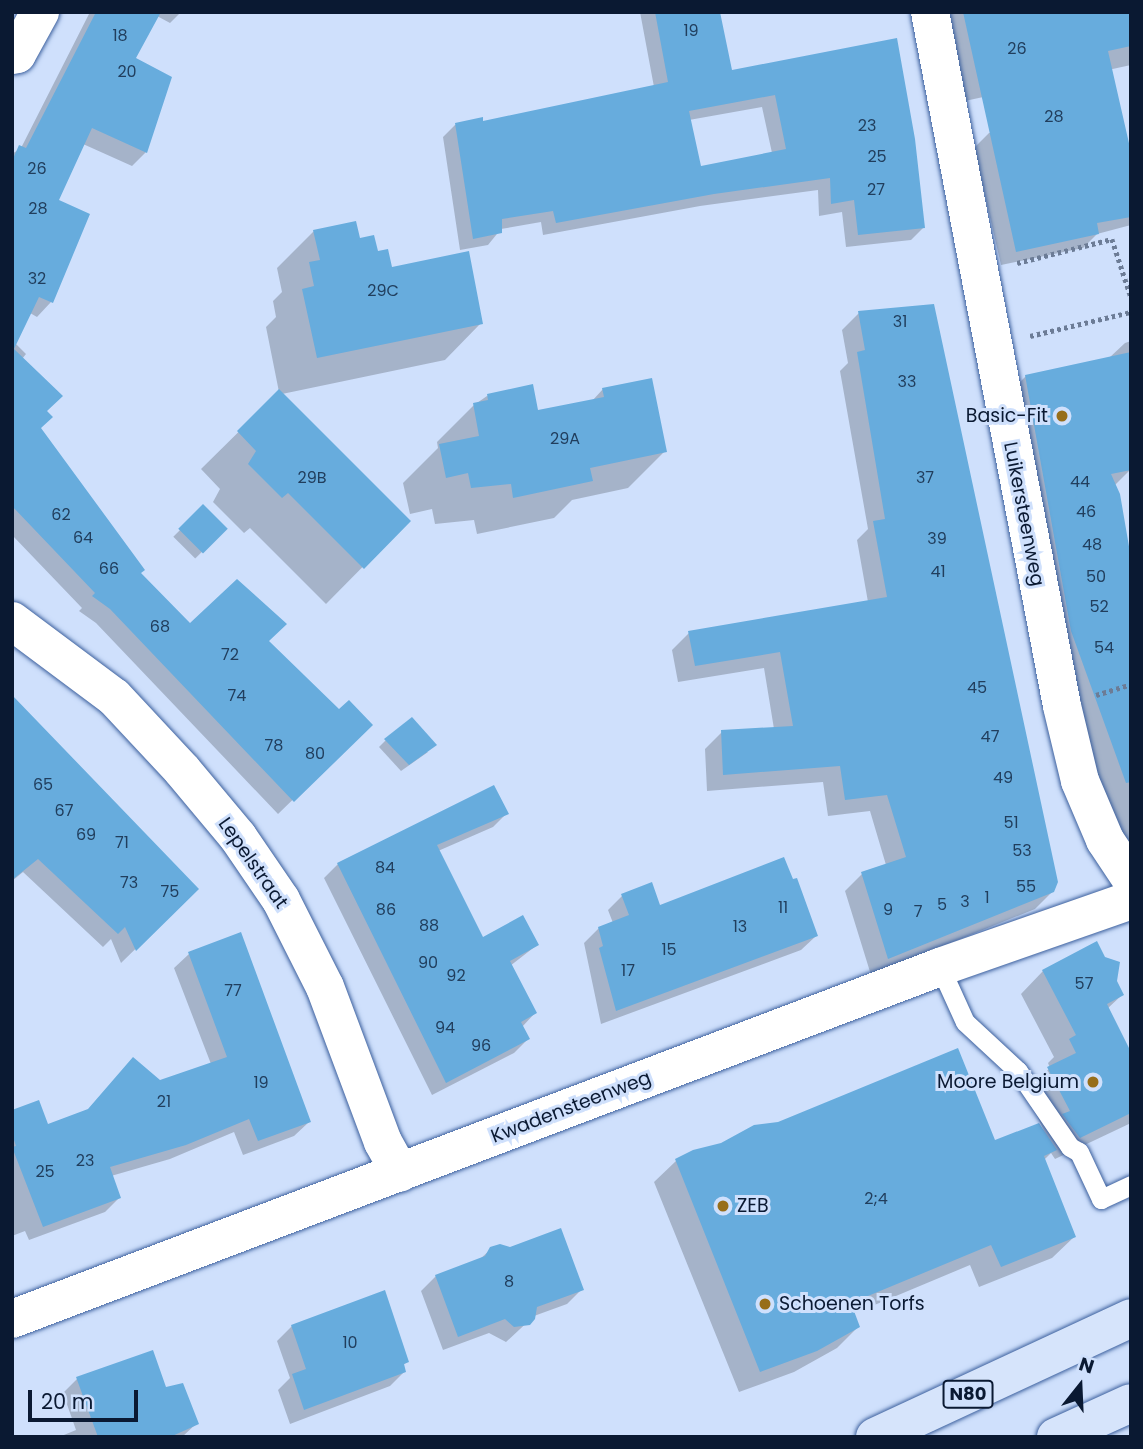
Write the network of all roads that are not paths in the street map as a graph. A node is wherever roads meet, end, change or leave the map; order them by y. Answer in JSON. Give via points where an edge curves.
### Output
{"nodes":[{"id":1,"x":40,"y":12,"type":"edge"},
{"id":2,"x":930,"y":12,"type":"edge"},
{"id":3,"x":12,"y":55,"type":"edge"},
{"id":4,"x":12,"y":621,"type":"edge"},
{"id":5,"x":1131,"y":879,"type":"edge"},
{"id":6,"x":1131,"y":900,"type":"edge"},
{"id":7,"x":940,"y":967,"type":"junction"},
{"id":8,"x":400,"y":1173,"type":"junction"},
{"id":9,"x":1131,"y":1185,"type":"edge"},
{"id":10,"x":1131,"y":1318,"type":"edge"},
{"id":11,"x":12,"y":1319,"type":"edge"},
{"id":12,"x":1131,"y":1403,"type":"edge"},
{"id":13,"x":1061,"y":1435,"type":"edge"},
{"id":14,"x":875,"y":1437,"type":"edge"}],
"edges":[{"from":1,"to":3,"type":"street","via":[[17,54]]},
{"from":2,"to":5,"type":"street","name":"Luikersteenweg","via":[[1032,562],[1080,781],[1105,840]]},
{"from":4,"to":8,"type":"street","name":"Lepelstraat","via":[[114,697],[238,837],[281,900],[325,987],[383,1142]]},
{"from":6,"to":7,"type":"street","name":"Kwadensteenweg"},
{"from":7,"to":8,"type":"street","name":"Kwadensteenweg"},
{"from":7,"to":9,"type":"lane","via":[[965,1022],[1018,1071],[1070,1147],[1079,1152],[1101,1199]]},
{"from":8,"to":11,"type":"street","name":"Kwadensteenweg"},
{"from":10,"to":14,"type":"main road","number":"N80"},
{"from":12,"to":13,"type":"main road"}]}
